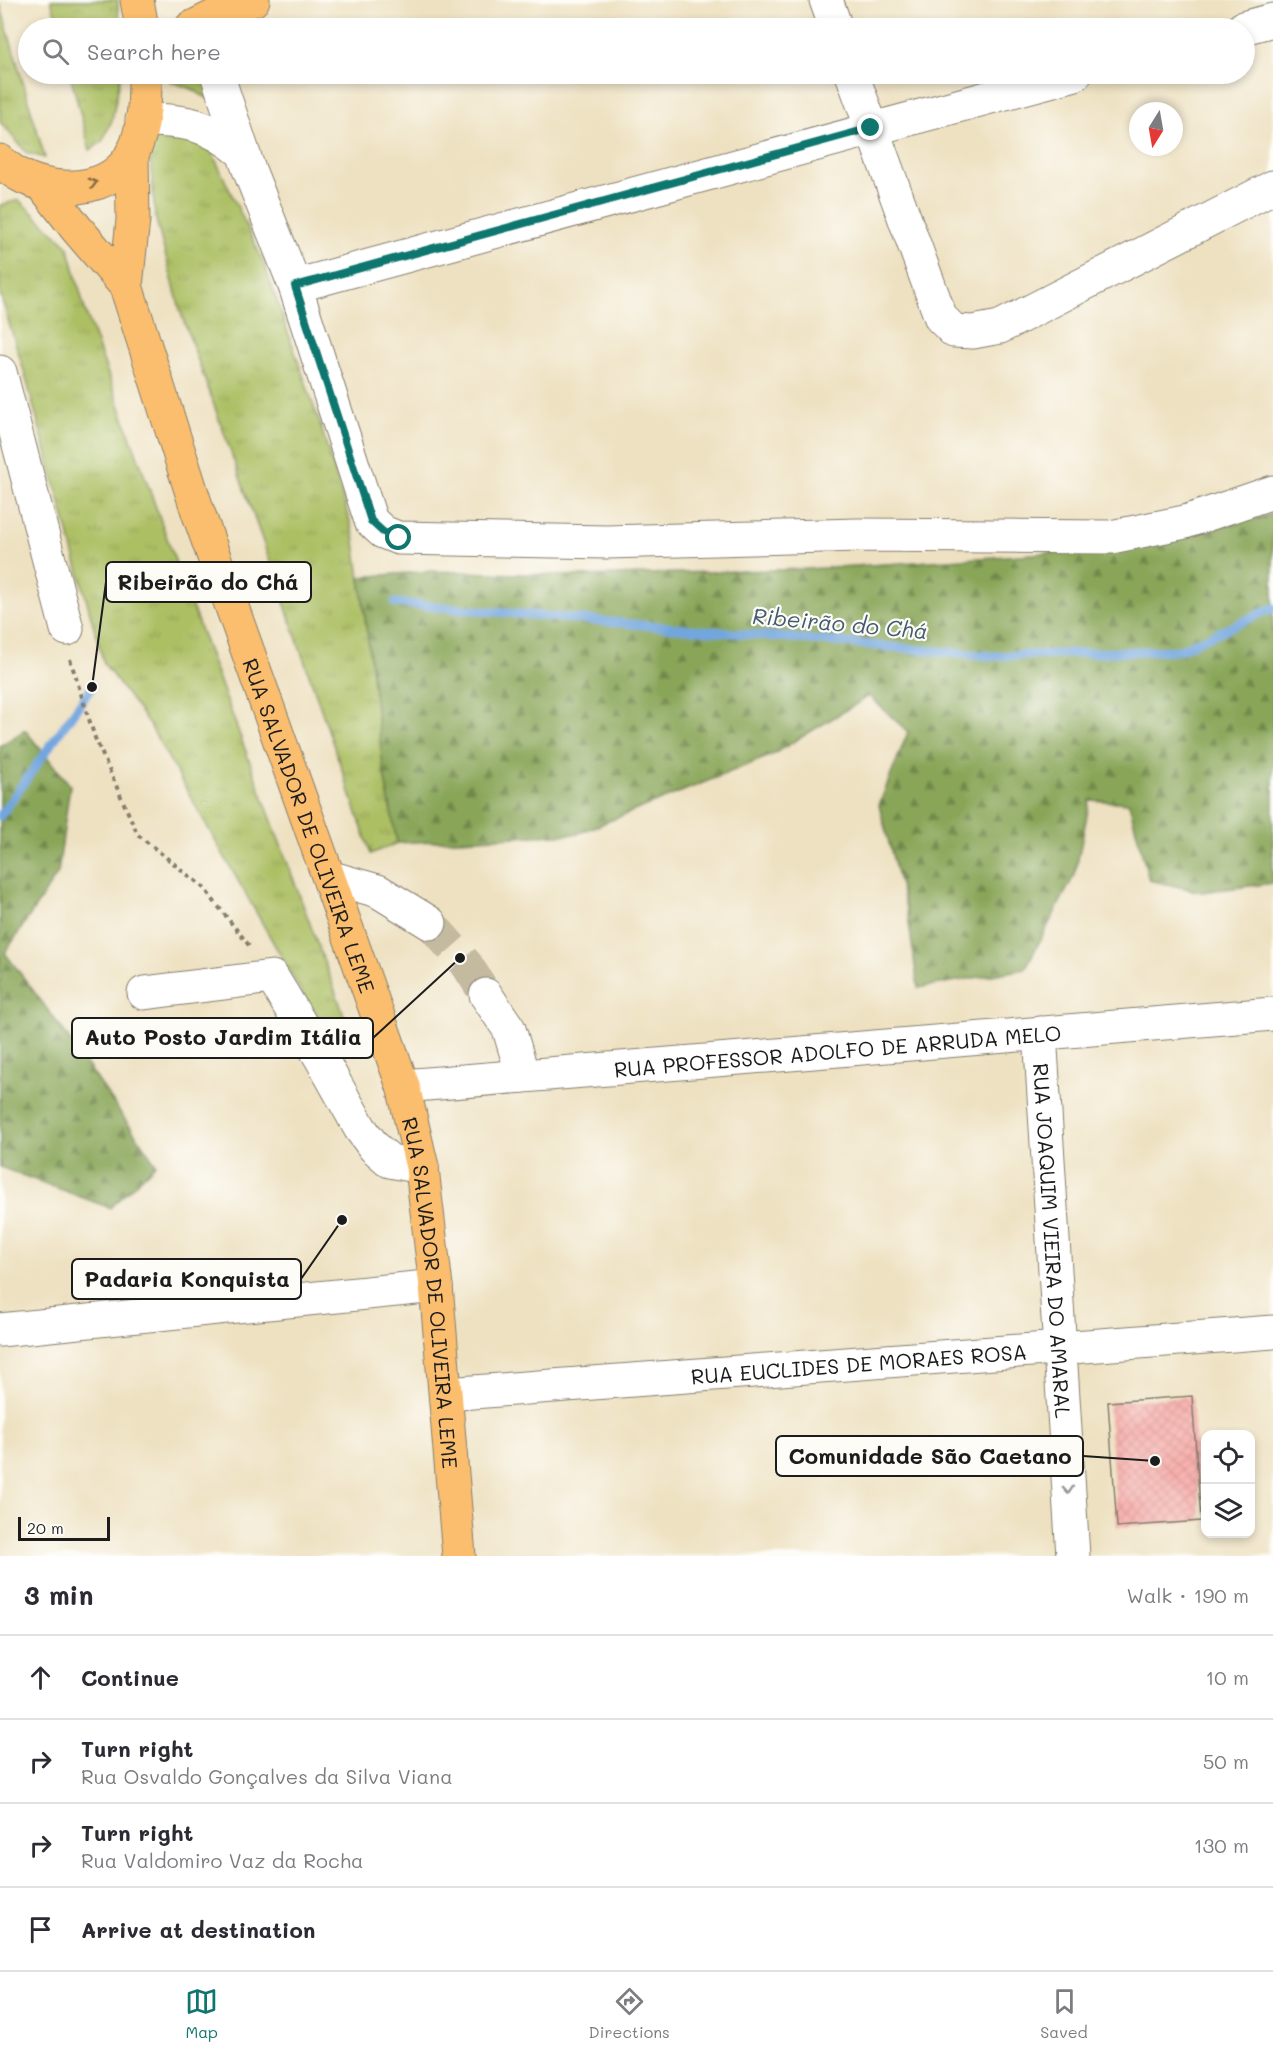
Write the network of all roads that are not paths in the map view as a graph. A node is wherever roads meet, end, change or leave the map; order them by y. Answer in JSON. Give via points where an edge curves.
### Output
{"nodes":[{"id":1,"x":137,"y":0,"type":"edge"},
{"id":2,"x":253,"y":0,"type":"edge"},
{"id":3,"x":825,"y":0,"type":"edge"},
{"id":4,"x":140,"y":18,"type":"edge"},
{"id":5,"x":214,"y":18,"type":"edge"},
{"id":6,"x":832,"y":18,"type":"edge"},
{"id":7,"x":1273,"y":20,"type":"edge"},
{"id":8,"x":1255,"y":25,"type":"edge"},
{"id":9,"x":145,"y":84,"type":"edge"},
{"id":10,"x":220,"y":84,"type":"edge"},
{"id":11,"x":856,"y":84,"type":"edge"},
{"id":12,"x":1037,"y":84,"type":"edge"},
{"id":13,"x":142,"y":120,"type":"junction"},
{"id":14,"x":871,"y":128,"type":"junction"},
{"id":15,"x":242,"y":152,"type":"junction"},
{"id":16,"x":132,"y":153,"type":"junction"},
{"id":17,"x":16,"y":177,"type":"edge"},
{"id":18,"x":1273,"y":187,"type":"edge"},
{"id":19,"x":126,"y":286,"type":"junction"},
{"id":20,"x":295,"y":286,"type":"junction"},
{"id":21,"x":0,"y":372,"type":"edge"},
{"id":22,"x":1273,"y":492,"type":"edge"},
{"id":23,"x":67,"y":629,"type":"dead end"},
{"id":24,"x":329,"y":877,"type":"junction"},
{"id":25,"x":430,"y":923,"type":"tunnel mouth"},
{"id":26,"x":144,"y":993,"type":"dead end"},
{"id":27,"x":486,"y":995,"type":"tunnel mouth"},
{"id":28,"x":1273,"y":1014,"type":"edge"},
{"id":29,"x":1040,"y":1033,"type":"junction"},
{"id":30,"x":523,"y":1076,"type":"junction"},
{"id":31,"x":404,"y":1086,"type":"junction"},
{"id":32,"x":422,"y":1167,"type":"junction"},
{"id":33,"x":436,"y":1286,"type":"junction"},
{"id":34,"x":0,"y":1329,"type":"edge"},
{"id":35,"x":1273,"y":1332,"type":"edge"},
{"id":36,"x":1059,"y":1347,"type":"junction"},
{"id":37,"x":446,"y":1394,"type":"junction"},
{"id":38,"x":459,"y":1556,"type":"edge"},
{"id":39,"x":1073,"y":1556,"type":"edge"}],
"edges":[{"from":1,"to":4,"type":"main road"},
{"from":2,"to":5,"type":"main road"},
{"from":3,"to":6,"type":"street"},
{"from":7,"to":8,"type":"street"},
{"from":9,"to":13,"type":"main road"},
{"from":10,"to":15,"type":"street"},
{"from":11,"to":14,"type":"street"},
{"from":12,"to":14,"type":"street"},
{"from":13,"to":15,"type":"street","via":[[174,121],[204,128]]},
{"from":13,"to":16,"type":"main road"},
{"from":14,"to":18,"type":"street","via":[[941,318],[954,331],[1000,327]]},
{"from":14,"to":20,"type":"street"},
{"from":15,"to":20,"type":"street"},
{"from":17,"to":16,"type":"main road","one_way":true,"via":[[68,188],[95,184],[121,169]]},
{"from":16,"to":19,"type":"main road","via":[[133,220]]},
{"from":17,"to":19,"type":"main road"},
{"from":19,"to":24,"type":"main road","name":"RUA SALVADOR DE OLIVEIRA LEME","via":[[198,512]]},
{"from":20,"to":22,"type":"street","via":[[371,521],[383,532],[399,538],[607,542],[858,535],[1111,537],[1185,522]]},
{"from":21,"to":23,"type":"street"},
{"from":24,"to":25,"type":"street","via":[[378,891]]},
{"from":24,"to":31,"type":"main road","name":"RUA SALVADOR DE OLIVEIRA LEME"},
{"from":26,"to":32,"type":"street","via":[[272,977],[374,1147],[390,1161]]},
{"from":27,"to":30,"type":"street","via":[[509,1029]]},
{"from":28,"to":29,"type":"street","name":"RUA PROFESSOR ADOLFO DE ARRUDA MELO"},
{"from":29,"to":30,"type":"street","name":"RUA PROFESSOR ADOLFO DE ARRUDA MELO"},
{"from":29,"to":36,"type":"street","name":"RUA JOAQUIM VIEIRA DO AMARAL"},
{"from":30,"to":31,"type":"street","name":"RUA PROFESSOR ADOLFO DE ARRUDA MELO"},
{"from":31,"to":32,"type":"main road","name":"RUA SALVADOR DE OLIVEIRA LEME"},
{"from":32,"to":33,"type":"main road","name":"RUA SALVADOR DE OLIVEIRA LEME"},
{"from":33,"to":34,"type":"street"},
{"from":33,"to":37,"type":"main road","name":"RUA SALVADOR DE OLIVEIRA LEME"},
{"from":35,"to":36,"type":"street","name":"RUA EUCLIDES DE MORAES ROSA"},
{"from":36,"to":37,"type":"street","name":"RUA EUCLIDES DE MORAES ROSA"},
{"from":36,"to":39,"type":"street","name":"RUA JOAQUIM VIEIRA DO AMARAL","one_way":true},
{"from":37,"to":38,"type":"main road","name":"RUA SALVADOR DE OLIVEIRA LEME"}]}
